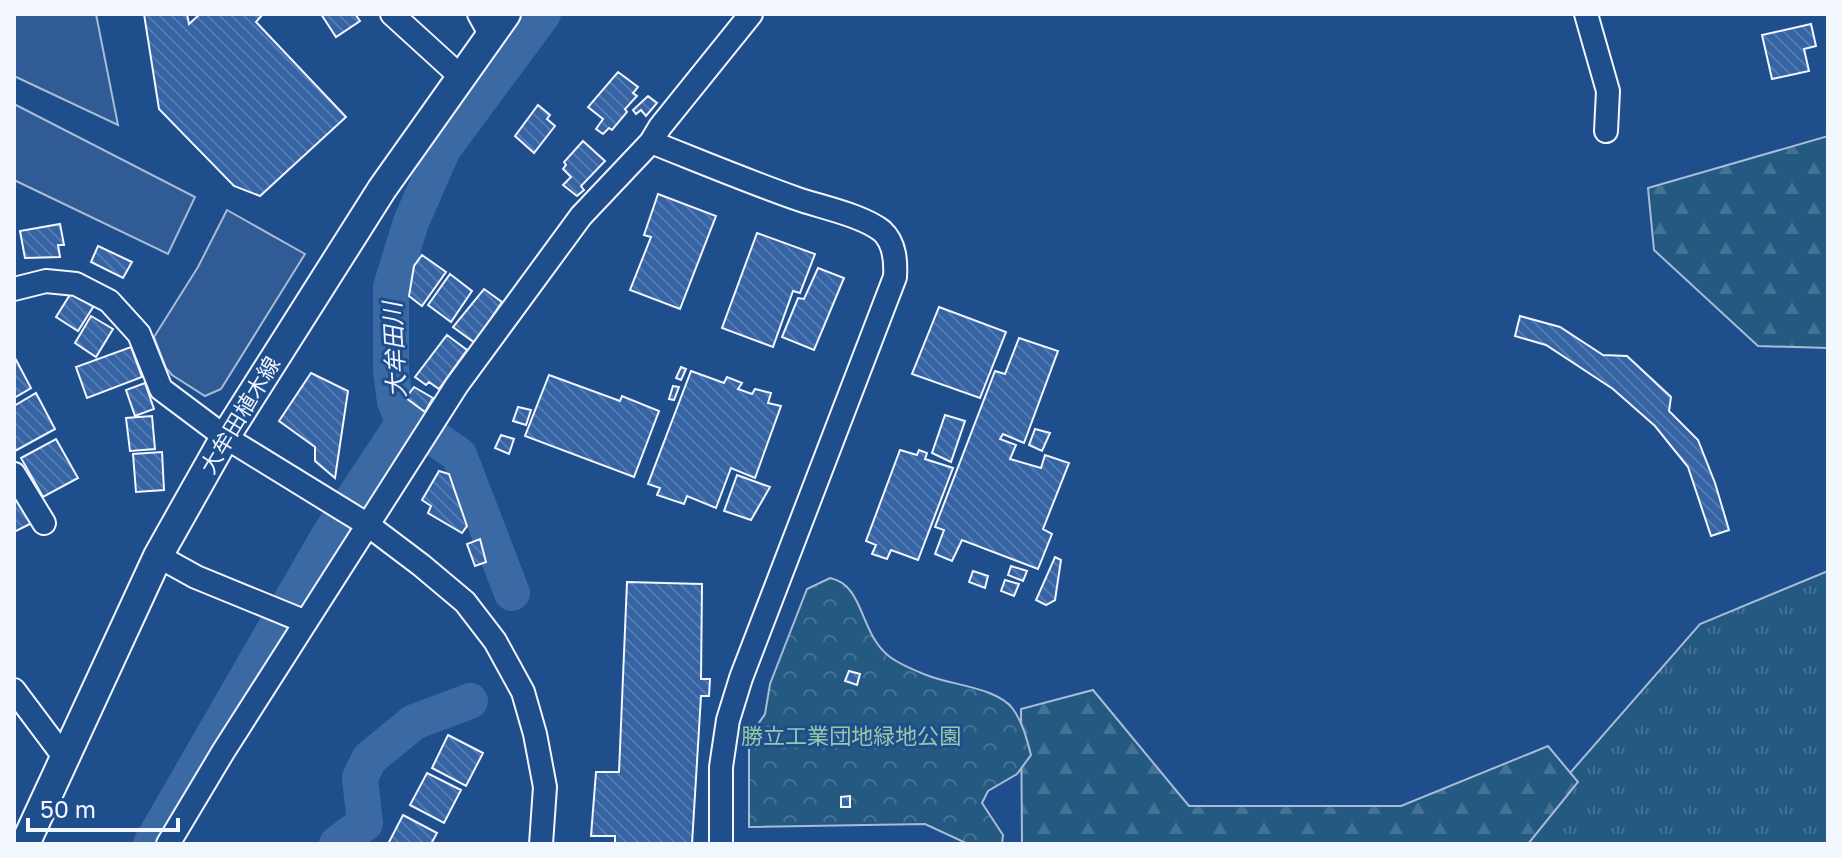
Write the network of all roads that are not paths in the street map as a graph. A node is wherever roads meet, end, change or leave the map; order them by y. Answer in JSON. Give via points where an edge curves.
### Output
{"nodes":[{"id":1,"x":392,"y":14,"type":"edge"},
{"id":2,"x":751,"y":14,"type":"edge"},
{"id":3,"x":1586,"y":14,"type":"edge"},
{"id":4,"x":492,"y":21,"type":"edge"},
{"id":5,"x":460,"y":76,"type":"junction"},
{"id":6,"x":1606,"y":131,"type":"dead end"},
{"id":7,"x":651,"y":142,"type":"junction"},
{"id":8,"x":14,"y":289,"type":"edge"},
{"id":9,"x":225,"y":437,"type":"junction"},
{"id":10,"x":14,"y":474,"type":"edge"},
{"id":11,"x":362,"y":522,"type":"junction"},
{"id":12,"x":44,"y":523,"type":"dead end"},
{"id":13,"x":158,"y":556,"type":"junction"},
{"id":14,"x":302,"y":620,"type":"junction"},
{"id":15,"x":14,"y":690,"type":"edge"},
{"id":16,"x":65,"y":758,"type":"junction"},
{"id":17,"x":25,"y":844,"type":"edge"},
{"id":18,"x":168,"y":844,"type":"edge"},
{"id":19,"x":541,"y":844,"type":"edge"},
{"id":20,"x":721,"y":844,"type":"edge"}],
"edges":[{"from":1,"to":5,"type":"street"},
{"from":2,"to":7,"type":"street"},
{"from":3,"to":6,"type":"street","via":[[1608,91]]},
{"from":4,"to":5,"type":"main road","name":"大牟田植木線"},
{"from":5,"to":9,"type":"main road","name":"大牟田植木線"},
{"from":7,"to":11,"type":"street","via":[[571,229]]},
{"from":7,"to":20,"type":"street","via":[[859,219],[881,231],[896,260],[895,277],[728,720],[721,767]]},
{"from":8,"to":9,"type":"street","via":[[46,281],[76,284],[109,301],[139,334],[161,389]]},
{"from":9,"to":11,"type":"street"},
{"from":9,"to":13,"type":"main road","name":"大牟田植木線"},
{"from":10,"to":12,"type":"street"},
{"from":11,"to":14,"type":"street"},
{"from":11,"to":19,"type":"street","via":[[465,602],[495,641],[523,692],[535,734],[545,787]]},
{"from":13,"to":14,"type":"street"},
{"from":13,"to":16,"type":"main road","name":"大牟田植木線"},
{"from":14,"to":18,"type":"street"},
{"from":15,"to":16,"type":"street"},
{"from":16,"to":17,"type":"main road","name":"大牟田植木線"}]}
